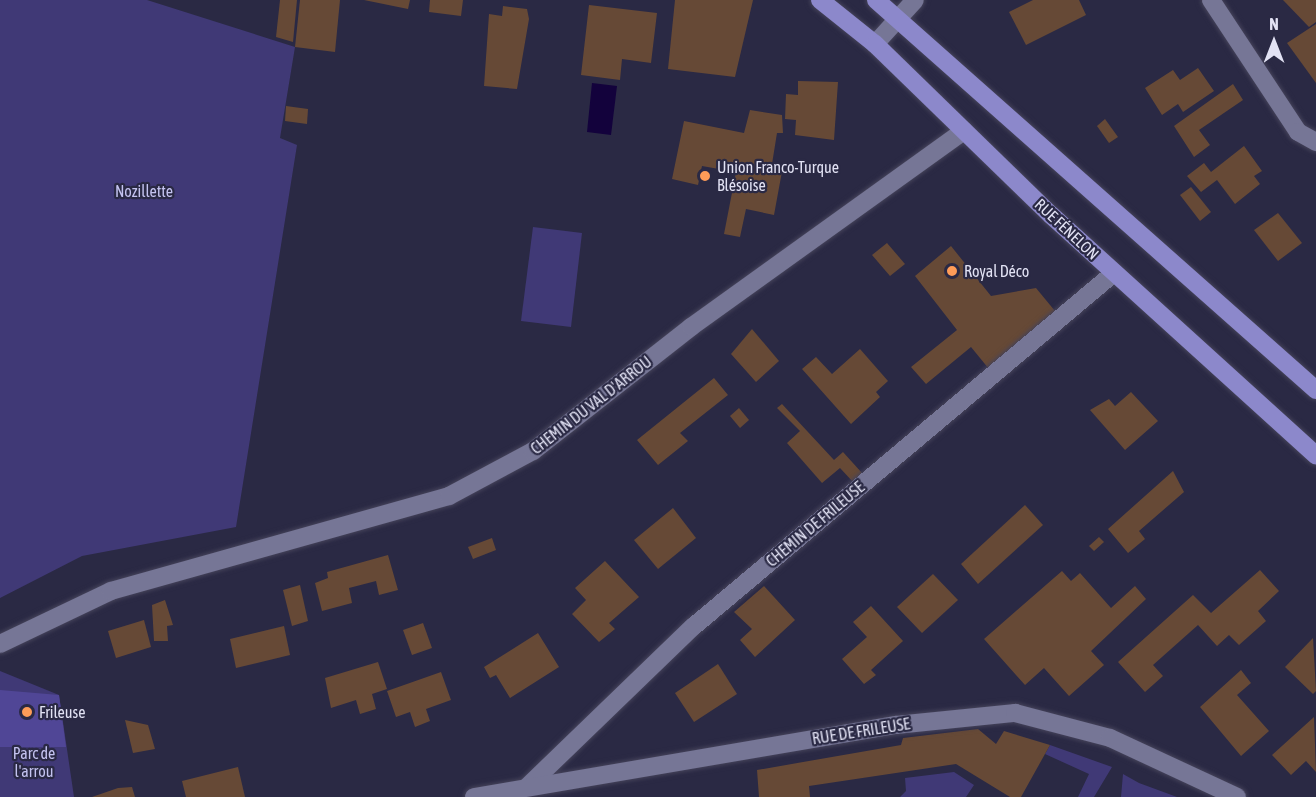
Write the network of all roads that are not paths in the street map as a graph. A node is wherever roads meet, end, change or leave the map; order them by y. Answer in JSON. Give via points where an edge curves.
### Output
{"nodes":[{"id":1,"x":820,"y":0,"type":"edge"},
{"id":2,"x":876,"y":0,"type":"edge"},
{"id":3,"x":915,"y":0,"type":"edge"},
{"id":4,"x":1211,"y":0,"type":"edge"},
{"id":5,"x":898,"y":18,"type":"junction"},
{"id":6,"x":875,"y":44,"type":"junction"},
{"id":7,"x":964,"y":131,"type":"junction"},
{"id":8,"x":1316,"y":142,"type":"edge"},
{"id":9,"x":1114,"y":273,"type":"junction"},
{"id":10,"x":1316,"y":390,"type":"edge"},
{"id":11,"x":1316,"y":455,"type":"edge"},
{"id":12,"x":0,"y":644,"type":"edge"},
{"id":13,"x":527,"y":787,"type":"junction"},
{"id":14,"x":474,"y":797,"type":"edge"},
{"id":15,"x":1237,"y":797,"type":"edge"}],
"edges":[{"from":1,"to":6,"type":"main road","name":"RUE FÉNELON"},
{"from":2,"to":5,"type":"main road"},
{"from":3,"to":5,"type":"street"},
{"from":4,"to":8,"type":"street","via":[[1298,132]]},
{"from":5,"to":6,"type":"street"},
{"from":5,"to":10,"type":"main road"},
{"from":6,"to":7,"type":"main road","name":"RUE FÉNELON"},
{"from":7,"to":9,"type":"main road","name":"RUE FÉNELON"},
{"from":7,"to":12,"type":"street","name":"CHEMIN DU VAL D'ARROU","via":[[700,320],[533,451],[448,496],[111,591]]},
{"from":9,"to":11,"type":"main road","name":"RUE FÉNELON"},
{"from":9,"to":13,"type":"street","name":"CHEMIN DE FRILEUSE","via":[[694,626]]},
{"from":13,"to":14,"type":"street","name":"RUE DE FRILEUSE"},
{"from":13,"to":15,"type":"street","name":"RUE DE FRILEUSE","via":[[896,724],[1015,713],[1110,738]]}]}
